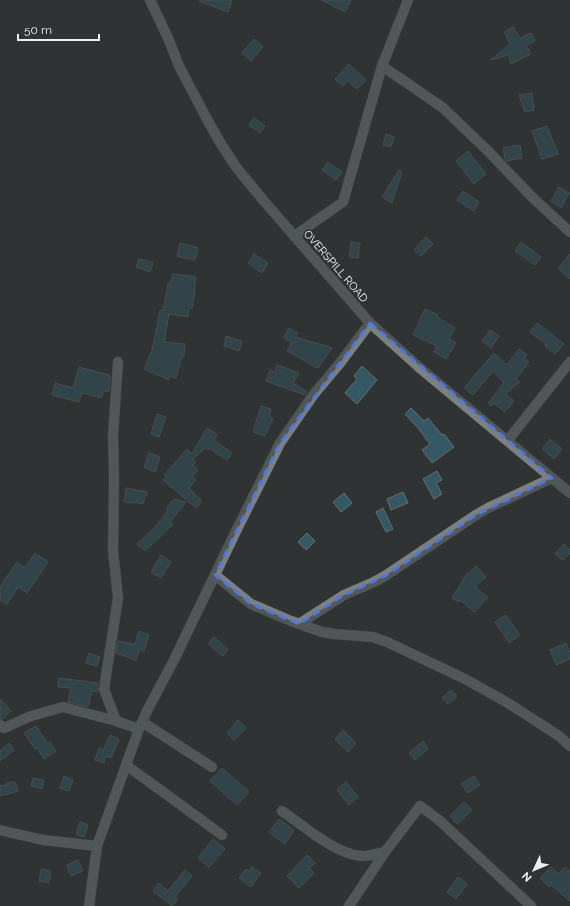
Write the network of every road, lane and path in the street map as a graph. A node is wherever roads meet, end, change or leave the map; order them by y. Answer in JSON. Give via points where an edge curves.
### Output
{"nodes":[{"id":1,"x":150,"y":0,"type":"edge"},
{"id":2,"x":408,"y":0,"type":"edge"},
{"id":3,"x":382,"y":66,"type":"junction"},
{"id":4,"x":570,"y":232,"type":"edge"},
{"id":5,"x":294,"y":236,"type":"junction"},
{"id":6,"x":370,"y":323,"type":"junction"},
{"id":7,"x":118,"y":362,"type":"dead end"},
{"id":8,"x":570,"y":362,"type":"edge"},
{"id":9,"x":508,"y":440,"type":"junction"},
{"id":10,"x":552,"y":478,"type":"junction"},
{"id":11,"x":570,"y":493,"type":"edge"},
{"id":12,"x":215,"y":575,"type":"junction"},
{"id":13,"x":299,"y":624,"type":"junction"},
{"id":14,"x":116,"y":721,"type":"junction"},
{"id":15,"x":0,"y":725,"type":"edge"},
{"id":16,"x":140,"y":725,"type":"junction"},
{"id":17,"x":570,"y":746,"type":"edge"},
{"id":18,"x":126,"y":765,"type":"junction"},
{"id":19,"x":212,"y":767,"type":"dead end"},
{"id":20,"x":282,"y":811,"type":"dead end"},
{"id":21,"x":0,"y":830,"type":"edge"},
{"id":22,"x":222,"y":835,"type":"dead end"},
{"id":23,"x":96,"y":846,"type":"junction"},
{"id":24,"x":385,"y":852,"type":"junction"},
{"id":25,"x":88,"y":906,"type":"edge"},
{"id":26,"x":349,"y":906,"type":"edge"},
{"id":27,"x":531,"y":906,"type":"edge"}],
"edges":[{"from":1,"to":5,"type":"street","name":"OVERSPILL ROAD","via":[[188,84],[236,167]]},
{"from":2,"to":3,"type":"street"},
{"from":3,"to":4,"type":"street","via":[[442,107]]},
{"from":3,"to":5,"type":"street","via":[[343,202]]},
{"from":5,"to":6,"type":"street","name":"OVERSPILL ROAD"},
{"from":6,"to":9,"type":"street","name":"OVERSPILL ROAD","via":[[420,369]]},
{"from":6,"to":12,"type":"street","via":[[314,394],[280,443]]},
{"from":7,"to":14,"type":"street","via":[[113,436],[113,550],[118,598],[104,689]]},
{"from":8,"to":9,"type":"street"},
{"from":9,"to":10,"type":"street","name":"OVERSPILL ROAD"},
{"from":10,"to":11,"type":"street","name":"OVERSPILL ROAD"},
{"from":10,"to":13,"type":"street","via":[[488,508],[385,576],[344,595]]},
{"from":12,"to":13,"type":"street","via":[[251,604]]},
{"from":12,"to":16,"type":"street"},
{"from":13,"to":17,"type":"street","via":[[322,632],[373,637],[387,642],[465,679],[508,703]]},
{"from":14,"to":15,"type":"street","via":[[63,707],[31,716],[4,728]]},
{"from":14,"to":16,"type":"street"},
{"from":16,"to":18,"type":"street"},
{"from":16,"to":19,"type":"street"},
{"from":18,"to":22,"type":"street"},
{"from":18,"to":23,"type":"street"},
{"from":20,"to":24,"type":"street","via":[[342,851],[362,857]]},
{"from":21,"to":23,"type":"street","via":[[43,840]]},
{"from":23,"to":25,"type":"street"},
{"from":24,"to":26,"type":"street"},
{"from":24,"to":27,"type":"street","via":[[420,806],[439,820]]}]}
